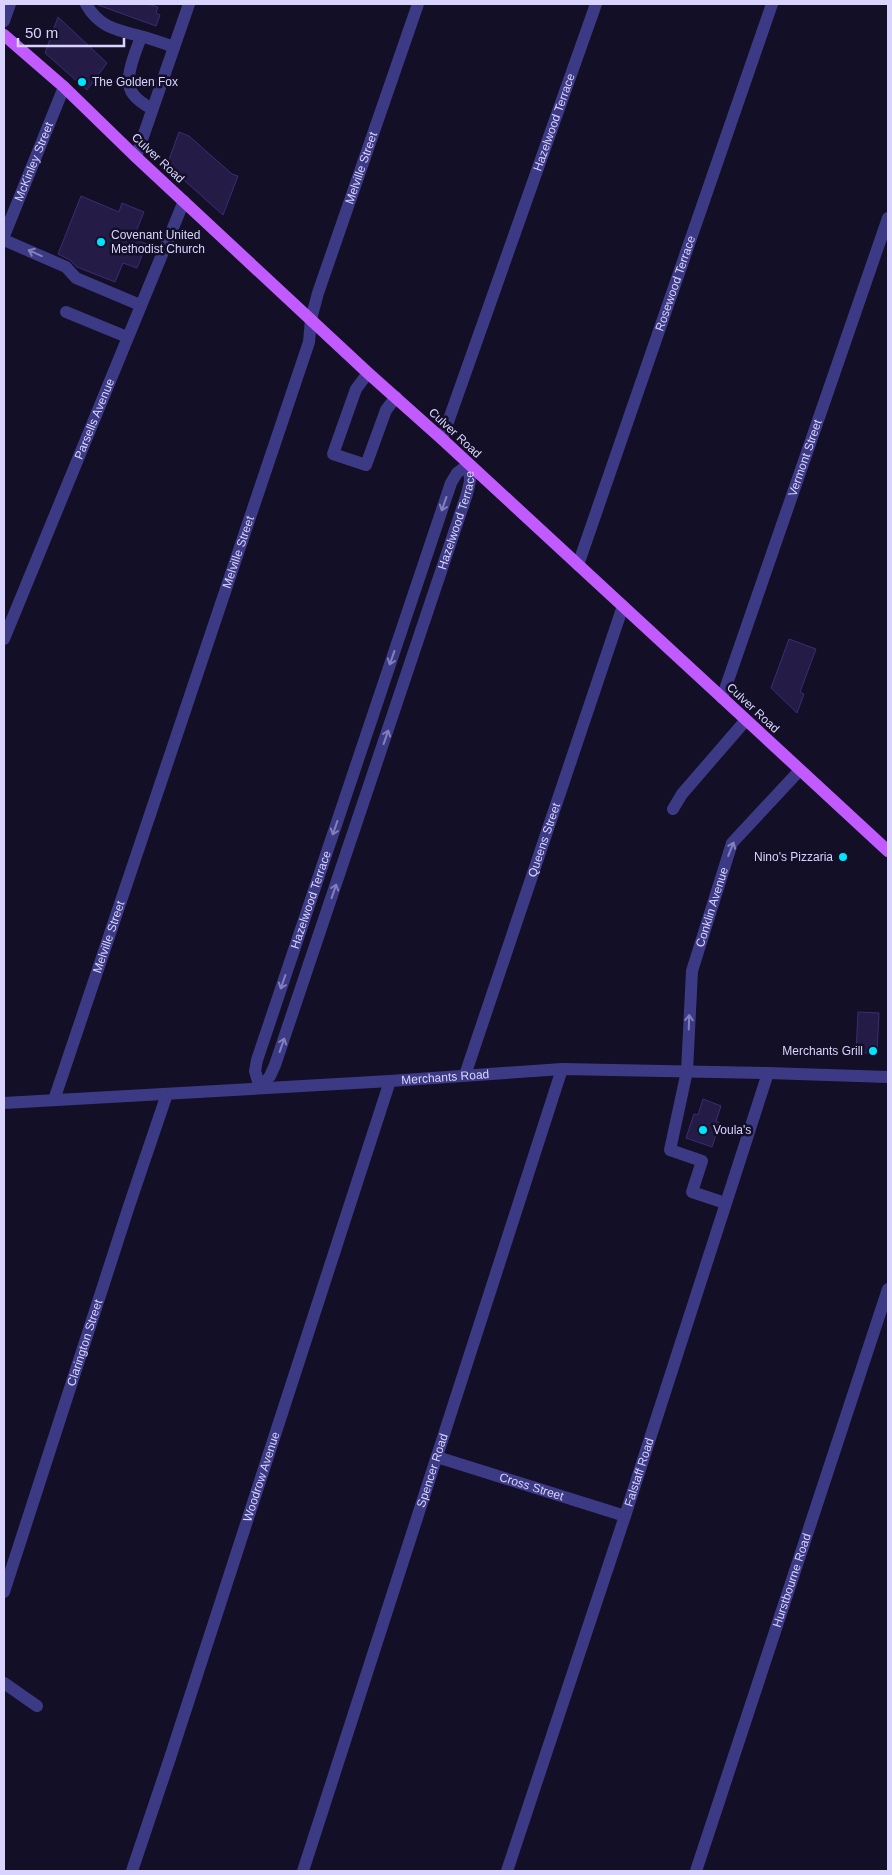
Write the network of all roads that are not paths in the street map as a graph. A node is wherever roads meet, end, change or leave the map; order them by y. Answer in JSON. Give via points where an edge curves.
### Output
{"nodes":[{"id":1,"x":10,"y":4,"type":"edge"},
{"id":2,"x":86,"y":4,"type":"edge"},
{"id":3,"x":189,"y":4,"type":"edge"},
{"id":4,"x":418,"y":4,"type":"edge"},
{"id":5,"x":596,"y":4,"type":"edge"},
{"id":6,"x":772,"y":4,"type":"edge"},
{"id":7,"x":4,"y":21,"type":"edge"},
{"id":8,"x":4,"y":35,"type":"edge"},
{"id":9,"x":141,"y":36,"type":"junction"},
{"id":10,"x":174,"y":47,"type":"junction"},
{"id":11,"x":64,"y":88,"type":"junction"},
{"id":12,"x":152,"y":109,"type":"junction"},
{"id":13,"x":136,"y":157,"type":"junction"},
{"id":14,"x":184,"y":201,"type":"junction"},
{"id":15,"x":888,"y":218,"type":"edge"},
{"id":16,"x":4,"y":236,"type":"edge"},
{"id":17,"x":4,"y":240,"type":"edge"},
{"id":18,"x":140,"y":305,"type":"junction"},
{"id":19,"x":66,"y":312,"type":"dead end"},
{"id":20,"x":310,"y":319,"type":"junction"},
{"id":21,"x":127,"y":337,"type":"junction"},
{"id":22,"x":368,"y":373,"type":"junction"},
{"id":23,"x":396,"y":397,"type":"junction"},
{"id":24,"x":442,"y":439,"type":"junction"},
{"id":25,"x":469,"y":464,"type":"junction"},
{"id":26,"x":578,"y":565,"type":"junction"},
{"id":27,"x":622,"y":606,"type":"junction"},
{"id":28,"x":4,"y":638,"type":"edge"},
{"id":29,"x":722,"y":698,"type":"junction"},
{"id":30,"x":746,"y":720,"type":"junction"},
{"id":31,"x":800,"y":770,"type":"junction"},
{"id":32,"x":346,"y":797,"type":"junction"},
{"id":33,"x":364,"y":803,"type":"junction"},
{"id":34,"x":672,"y":809,"type":"dead end"},
{"id":35,"x":888,"y":851,"type":"edge"},
{"id":36,"x":562,"y":1068,"type":"junction"},
{"id":37,"x":687,"y":1071,"type":"junction"},
{"id":38,"x":768,"y":1073,"type":"junction"},
{"id":39,"x":465,"y":1074,"type":"junction"},
{"id":40,"x":888,"y":1077,"type":"edge"},
{"id":41,"x":390,"y":1081,"type":"junction"},
{"id":42,"x":260,"y":1088,"type":"junction"},
{"id":43,"x":167,"y":1094,"type":"junction"},
{"id":44,"x":54,"y":1100,"type":"junction"},
{"id":45,"x":4,"y":1103,"type":"edge"},
{"id":46,"x":726,"y":1203,"type":"junction"},
{"id":47,"x":888,"y":1289,"type":"edge"},
{"id":48,"x":437,"y":1457,"type":"junction"},
{"id":49,"x":625,"y":1516,"type":"junction"},
{"id":50,"x":4,"y":1592,"type":"edge"},
{"id":51,"x":4,"y":1683,"type":"edge"},
{"id":52,"x":37,"y":1706,"type":"dead end"},
{"id":53,"x":132,"y":1871,"type":"edge"},
{"id":54,"x":303,"y":1871,"type":"edge"},
{"id":55,"x":507,"y":1871,"type":"edge"},
{"id":56,"x":696,"y":1871,"type":"edge"}],
"edges":[{"from":1,"to":7,"type":"street"},
{"from":2,"to":9,"type":"street","via":[[92,14],[107,26]]},
{"from":3,"to":10,"type":"street"},
{"from":4,"to":20,"type":"street","name":"Melville Street"},
{"from":5,"to":24,"type":"street","name":"Hazelwood Terrace"},
{"from":6,"to":26,"type":"street","name":"Rosewood Terrace"},
{"from":8,"to":11,"type":"main road","name":"Culver Road"},
{"from":9,"to":10,"type":"street"},
{"from":9,"to":12,"type":"street","via":[[130,70],[129,86],[138,100]]},
{"from":10,"to":12,"type":"street"},
{"from":11,"to":13,"type":"main road","name":"Culver Road"},
{"from":11,"to":16,"type":"street","name":"McKinley Street"},
{"from":12,"to":13,"type":"street"},
{"from":13,"to":14,"type":"main road","name":"Culver Road"},
{"from":14,"to":18,"type":"street","name":"Parsells Avenue"},
{"from":14,"to":20,"type":"main road","name":"Culver Road"},
{"from":15,"to":29,"type":"street","name":"Vermont Street"},
{"from":18,"to":17,"type":"street","one_way":true,"via":[[76,278],[66,267]]},
{"from":18,"to":21,"type":"street","name":"Parsells Avenue"},
{"from":19,"to":21,"type":"street"},
{"from":20,"to":22,"type":"main road","name":"Culver Road"},
{"from":20,"to":44,"type":"street","name":"Melville Street","via":[[309,342]]},
{"from":21,"to":28,"type":"street","name":"Parsells Avenue"},
{"from":22,"to":23,"type":"main road","name":"Culver Road"},
{"from":22,"to":23,"type":"street","via":[[356,389],[333,454],[366,466],[386,410]]},
{"from":23,"to":24,"type":"main road","name":"Culver Road"},
{"from":24,"to":25,"type":"main road","name":"Culver Road"},
{"from":25,"to":26,"type":"main road","name":"Culver Road"},
{"from":25,"to":32,"type":"street","name":"Hazelwood Terrace","one_way":true,"via":[[456,473],[451,483]]},
{"from":33,"to":25,"type":"street","name":"Hazelwood Terrace","one_way":true,"via":[[468,494]]},
{"from":26,"to":27,"type":"main road","name":"Culver Road"},
{"from":27,"to":29,"type":"main road","name":"Culver Road"},
{"from":27,"to":39,"type":"street","name":"Queens Street"},
{"from":29,"to":30,"type":"main road","name":"Culver Road"},
{"from":30,"to":31,"type":"main road","name":"Culver Road"},
{"from":30,"to":34,"type":"street"},
{"from":31,"to":35,"type":"main road","name":"Culver Road"},
{"from":37,"to":31,"type":"street","name":"Conklin Avenue","one_way":true,"via":[[692,971],[732,843]]},
{"from":32,"to":33,"type":"street"},
{"from":32,"to":42,"type":"street","name":"Hazelwood Terrace","one_way":true,"via":[[257,1060],[255,1071]]},
{"from":42,"to":33,"type":"street","name":"Hazelwood Terrace","one_way":true,"via":[[275,1065]]},
{"from":36,"to":37,"type":"street","name":"Merchants Road"},
{"from":36,"to":39,"type":"street","name":"Merchants Road"},
{"from":36,"to":48,"type":"street","name":"Spencer Road"},
{"from":37,"to":38,"type":"street","name":"Merchants Road"},
{"from":37,"to":46,"type":"street","name":"Conklin Avenue","via":[[670,1150],[702,1161],[692,1192]]},
{"from":38,"to":40,"type":"street","name":"Merchants Road"},
{"from":38,"to":46,"type":"street","name":"Falstaff Road"},
{"from":39,"to":41,"type":"street","name":"Merchants Road"},
{"from":41,"to":42,"type":"street","name":"Merchants Road"},
{"from":41,"to":53,"type":"street","name":"Woodrow Avenue"},
{"from":42,"to":43,"type":"street","name":"Merchants Road"},
{"from":43,"to":44,"type":"street","name":"Merchants Road"},
{"from":43,"to":50,"type":"street","name":"Clarington Street"},
{"from":44,"to":45,"type":"street","name":"Merchants Road"},
{"from":46,"to":49,"type":"street","name":"Falstaff Road"},
{"from":47,"to":56,"type":"street","name":"Hurstbourne Road"},
{"from":48,"to":49,"type":"street","name":"Cross Street"},
{"from":48,"to":54,"type":"street","name":"Spencer Road"},
{"from":49,"to":55,"type":"street","name":"Falstaff Road"},
{"from":51,"to":52,"type":"street"}]}
